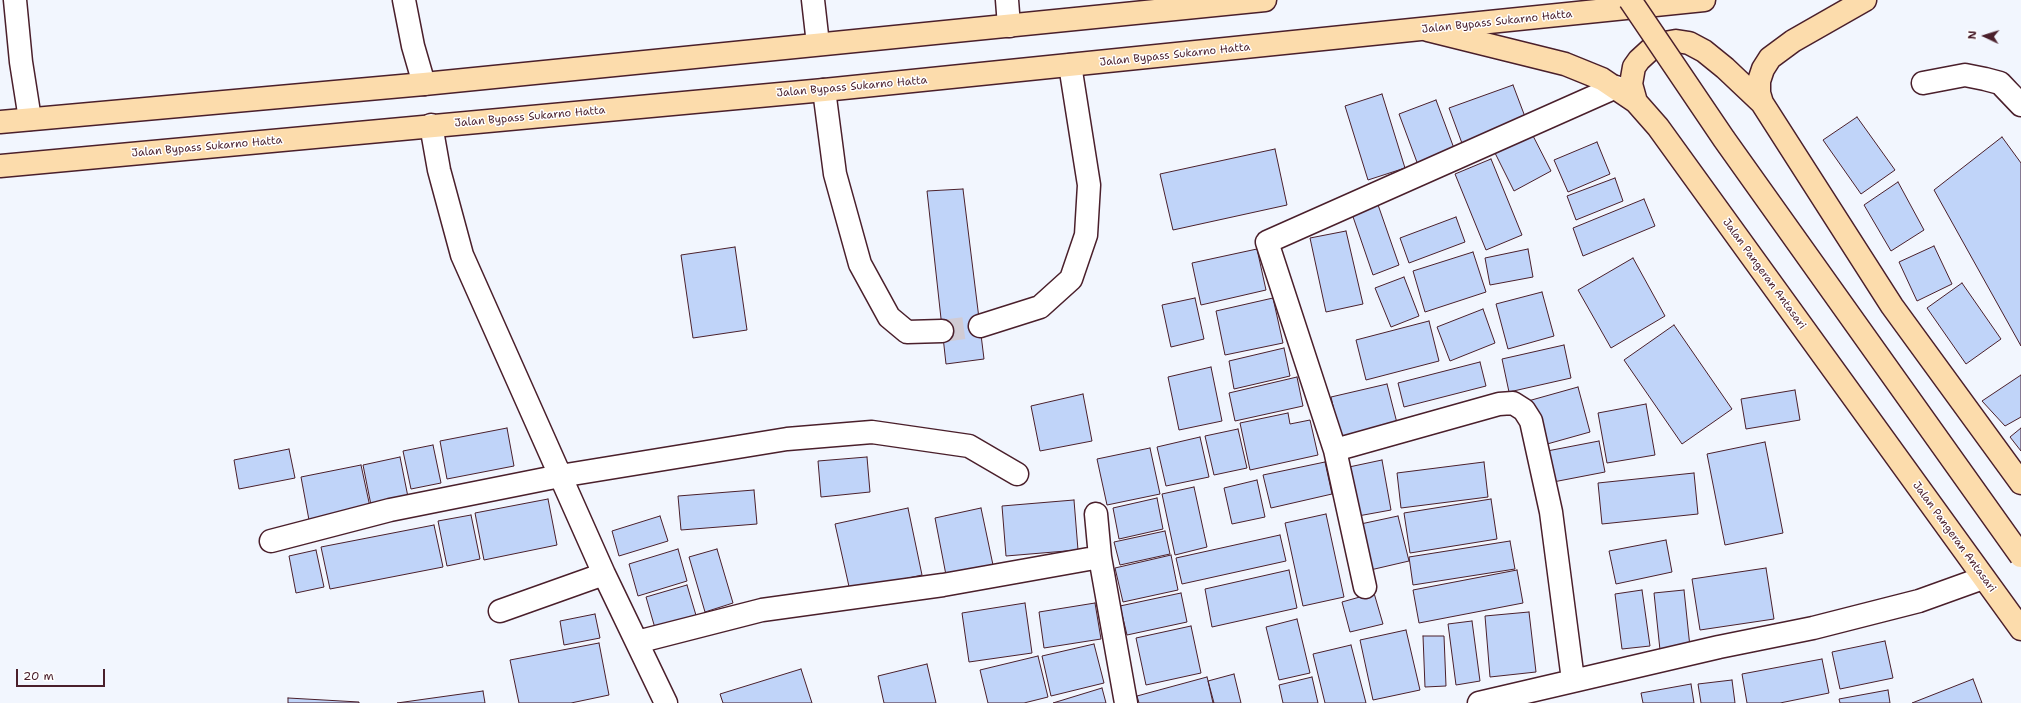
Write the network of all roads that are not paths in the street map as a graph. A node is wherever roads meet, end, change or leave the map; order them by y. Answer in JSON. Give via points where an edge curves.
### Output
{"nodes":[{"id":1,"x":15,"y":0,"type":"edge"},
{"id":2,"x":404,"y":0,"type":"edge"},
{"id":3,"x":813,"y":0,"type":"edge"},
{"id":4,"x":1007,"y":0,"type":"edge"},
{"id":5,"x":1265,"y":0,"type":"edge"},
{"id":6,"x":1630,"y":0,"type":"edge"},
{"id":7,"x":1704,"y":0,"type":"edge"},
{"id":8,"x":1865,"y":0,"type":"edge"},
{"id":9,"x":1009,"y":26,"type":"junction"},
{"id":10,"x":1427,"y":30,"type":"junction"},
{"id":11,"x":818,"y":44,"type":"junction"},
{"id":12,"x":1070,"y":66,"type":"junction"},
{"id":13,"x":1923,"y":83,"type":"dead end"},
{"id":14,"x":424,"y":84,"type":"junction"},
{"id":15,"x":1616,"y":87,"type":"junction"},
{"id":16,"x":824,"y":90,"type":"junction"},
{"id":17,"x":1636,"y":102,"type":"junction"},
{"id":18,"x":1762,"y":103,"type":"junction"},
{"id":19,"x":2021,"y":105,"type":"edge"},
{"id":20,"x":30,"y":119,"type":"junction"},
{"id":21,"x":0,"y":122,"type":"edge"},
{"id":22,"x":432,"y":125,"type":"junction"},
{"id":23,"x":0,"y":166,"type":"edge"},
{"id":24,"x":980,"y":326,"type":"tunnel mouth"},
{"id":25,"x":942,"y":331,"type":"tunnel mouth"},
{"id":26,"x":1334,"y":450,"type":"junction"},
{"id":27,"x":1017,"y":474,"type":"dead end"},
{"id":28,"x":560,"y":476,"type":"junction"},
{"id":29,"x":2021,"y":483,"type":"edge"},
{"id":30,"x":1096,"y":514,"type":"dead end"},
{"id":31,"x":271,"y":541,"type":"dead end"},
{"id":32,"x":2021,"y":556,"type":"edge"},
{"id":33,"x":1100,"y":557,"type":"junction"},
{"id":34,"x":604,"y":574,"type":"junction"},
{"id":35,"x":1983,"y":578,"type":"junction"},
{"id":36,"x":1364,"y":587,"type":"dead end"},
{"id":37,"x":500,"y":611,"type":"dead end"},
{"id":38,"x":2021,"y":629,"type":"edge"},
{"id":39,"x":637,"y":642,"type":"junction"},
{"id":40,"x":1573,"y":680,"type":"junction"},
{"id":41,"x":666,"y":703,"type":"edge"},
{"id":42,"x":1126,"y":703,"type":"edge"},
{"id":43,"x":1482,"y":703,"type":"edge"}],
"edges":[{"from":1,"to":20,"type":"street"},
{"from":2,"to":14,"type":"street"},
{"from":3,"to":11,"type":"street"},
{"from":4,"to":9,"type":"street"},
{"from":5,"to":9,"type":"main road"},
{"from":6,"to":32,"type":"main road","bridge":true,"via":[[1724,139]]},
{"from":7,"to":10,"type":"main road","name":"Jalan Bypass Sukarno Hatta"},
{"from":8,"to":18,"type":"main road","via":[[1787,44],[1770,58],[1759,81],[1758,93]]},
{"from":9,"to":11,"type":"main road"},
{"from":10,"to":12,"type":"main road","name":"Jalan Bypass Sukarno Hatta"},
{"from":10,"to":15,"type":"main road","name":"Jalan Pangeran Antasari","via":[[1565,64]]},
{"from":11,"to":14,"type":"main road"},
{"from":12,"to":16,"type":"main road","name":"Jalan Bypass Sukarno Hatta"},
{"from":12,"to":24,"type":"street","via":[[1089,185],[1086,235],[1071,279],[1040,307]]},
{"from":13,"to":19,"type":"street","via":[[1964,74],[2000,83]]},
{"from":14,"to":20,"type":"main road"},
{"from":15,"to":17,"type":"main road","name":"Jalan Pangeran Antasari"},
{"from":15,"to":26,"type":"street","via":[[1267,242]]},
{"from":16,"to":22,"type":"main road","name":"Jalan Bypass Sukarno Hatta"},
{"from":16,"to":25,"type":"street","via":[[835,174],[860,264],[889,318],[907,332]]},
{"from":17,"to":18,"type":"main road","via":[[1631,84],[1634,67],[1659,44],[1676,41],[1689,43],[1704,51]]},
{"from":17,"to":35,"type":"main road","name":"Jalan Pangeran Antasari","via":[[1658,127]]},
{"from":18,"to":29,"type":"main road","via":[[1892,306]]},
{"from":20,"to":21,"type":"main road"},
{"from":22,"to":23,"type":"main road","name":"Jalan Bypass Sukarno Hatta"},
{"from":22,"to":28,"type":"street","via":[[439,170],[462,255]]},
{"from":26,"to":36,"type":"street"},
{"from":26,"to":40,"type":"street","via":[[1499,404],[1513,403],[1524,410],[1531,421],[1551,512]]},
{"from":27,"to":28,"type":"street","via":[[969,446],[872,432],[787,439]]},
{"from":28,"to":31,"type":"street","via":[[390,510]]},
{"from":28,"to":34,"type":"street"},
{"from":30,"to":33,"type":"street"},
{"from":33,"to":39,"type":"street","via":[[943,585],[762,610]]},
{"from":33,"to":42,"type":"street"},
{"from":34,"to":37,"type":"street"},
{"from":34,"to":39,"type":"street"},
{"from":35,"to":38,"type":"main road","name":"Jalan Pangeran Antasari"},
{"from":35,"to":40,"type":"street","via":[[1919,601],[1813,628]]},
{"from":39,"to":41,"type":"street"},
{"from":40,"to":43,"type":"street"}]}
